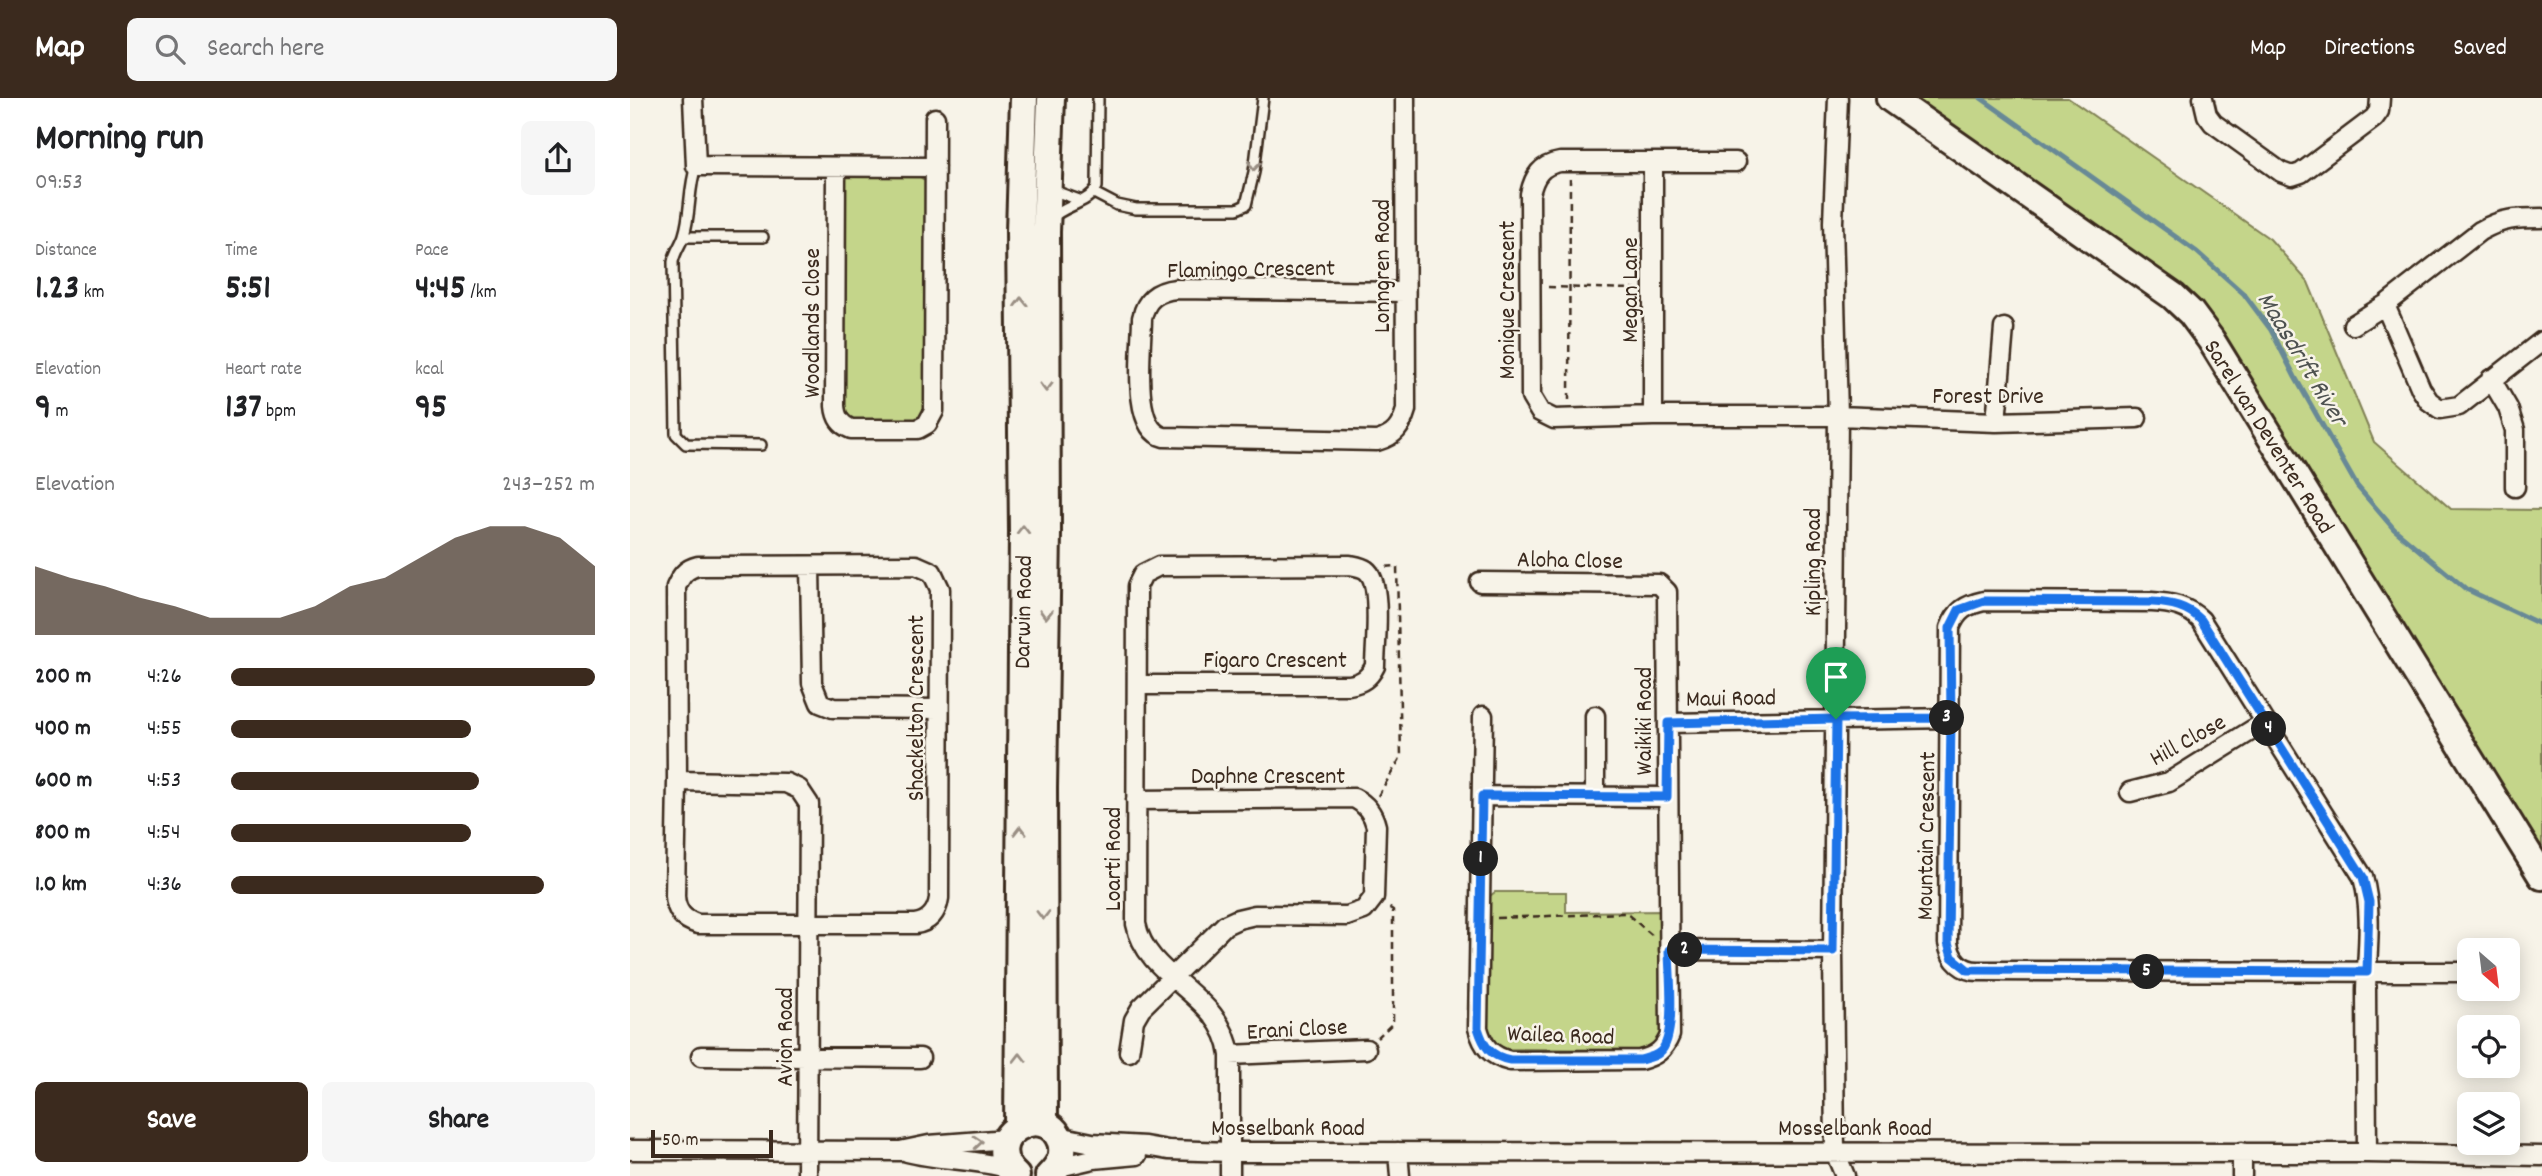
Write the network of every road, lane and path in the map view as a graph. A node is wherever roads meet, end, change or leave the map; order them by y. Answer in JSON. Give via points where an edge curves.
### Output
{"nodes":[{"id":1,"x":693,"y":98,"type":"edge"},
{"id":2,"x":1024,"y":98,"type":"edge"},
{"id":3,"x":1051,"y":98,"type":"edge"},
{"id":4,"x":1098,"y":98,"type":"edge"},
{"id":5,"x":1263,"y":98,"type":"edge"},
{"id":6,"x":1405,"y":98,"type":"edge"},
{"id":7,"x":1839,"y":98,"type":"edge"},
{"id":8,"x":1890,"y":98,"type":"edge"},
{"id":9,"x":2203,"y":98,"type":"edge"},
{"id":10,"x":2380,"y":98,"type":"edge"},
{"id":11,"x":935,"y":118,"type":"dead end"},
{"id":12,"x":1570,"y":162,"type":"junction"},
{"id":13,"x":1736,"y":162,"type":"dead end"},
{"id":14,"x":1653,"y":164,"type":"junction"},
{"id":15,"x":696,"y":166,"type":"junction"},
{"id":16,"x":836,"y":167,"type":"junction"},
{"id":17,"x":935,"y":167,"type":"junction"},
{"id":18,"x":1047,"y":178,"type":"junction"},
{"id":19,"x":1094,"y":193,"type":"junction"},
{"id":20,"x":1082,"y":201,"type":"junction"},
{"id":21,"x":2542,"y":219,"type":"edge"},
{"id":22,"x":1046,"y":232,"type":"junction"},
{"id":23,"x":684,"y":237,"type":"junction"},
{"id":24,"x":763,"y":237,"type":"dead end"},
{"id":25,"x":1530,"y":286,"type":"junction"},
{"id":26,"x":1571,"y":287,"type":"junction"},
{"id":27,"x":1654,"y":289,"type":"junction"},
{"id":28,"x":1405,"y":292,"type":"junction"},
{"id":29,"x":2385,"y":305,"type":"junction"},
{"id":30,"x":2353,"y":325,"type":"dead end"},
{"id":31,"x":2004,"y":328,"type":"dead end"},
{"id":32,"x":2542,"y":341,"type":"edge"},
{"id":33,"x":2491,"y":379,"type":"junction"},
{"id":34,"x":1653,"y":416,"type":"junction"},
{"id":35,"x":1838,"y":416,"type":"junction"},
{"id":36,"x":1569,"y":418,"type":"junction"},
{"id":37,"x":2137,"y":418,"type":"dead end"},
{"id":38,"x":1996,"y":422,"type":"junction"},
{"id":39,"x":1397,"y":431,"type":"joint"},
{"id":40,"x":761,"y":445,"type":"dead end"},
{"id":41,"x":2515,"y":487,"type":"dead end"},
{"id":42,"x":810,"y":566,"type":"junction"},
{"id":43,"x":1365,"y":569,"type":"junction"},
{"id":44,"x":1480,"y":582,"type":"dead end"},
{"id":45,"x":1659,"y":584,"type":"joint"},
{"id":46,"x":1137,"y":685,"type":"junction"},
{"id":47,"x":939,"y":709,"type":"junction"},
{"id":48,"x":1483,"y":716,"type":"dead end"},
{"id":49,"x":1595,"y":716,"type":"dead end"},
{"id":50,"x":1951,"y":718,"type":"junction"},
{"id":51,"x":1836,"y":719,"type":"junction"},
{"id":52,"x":2265,"y":722,"type":"junction"},
{"id":53,"x":1668,"y":723,"type":"junction"},
{"id":54,"x":677,"y":781,"type":"junction"},
{"id":55,"x":2130,"y":792,"type":"dead end"},
{"id":56,"x":1482,"y":796,"type":"junction"},
{"id":57,"x":1595,"y":796,"type":"junction"},
{"id":58,"x":1667,"y":797,"type":"junction"},
{"id":59,"x":1136,"y":800,"type":"junction"},
{"id":60,"x":1369,"y":810,"type":"junction"},
{"id":61,"x":2542,"y":876,"type":"edge"},
{"id":62,"x":1374,"y":897,"type":"junction"},
{"id":63,"x":1480,"y":918,"type":"junction"},
{"id":64,"x":809,"y":924,"type":"junction"},
{"id":65,"x":1669,"y":950,"type":"junction"},
{"id":66,"x":1833,"y":951,"type":"junction"},
{"id":67,"x":2367,"y":972,"type":"junction"},
{"id":68,"x":2457,"y":972,"type":"edge"},
{"id":69,"x":1173,"y":977,"type":"junction"},
{"id":70,"x":1366,"y":1049,"type":"joint"},
{"id":71,"x":1129,"y":1052,"type":"dead end"},
{"id":72,"x":809,"y":1055,"type":"junction"},
{"id":73,"x":1230,"y":1055,"type":"junction"},
{"id":74,"x":701,"y":1056,"type":"dead end"},
{"id":75,"x":920,"y":1058,"type":"dead end"},
{"id":76,"x":1032,"y":1131,"type":"junction"},
{"id":77,"x":630,"y":1150,"type":"edge"},
{"id":78,"x":808,"y":1150,"type":"junction"},
{"id":79,"x":900,"y":1150,"type":"junction"},
{"id":80,"x":1168,"y":1150,"type":"junction"},
{"id":81,"x":1231,"y":1152,"type":"junction"},
{"id":82,"x":1398,"y":1152,"type":"junction"},
{"id":83,"x":1835,"y":1152,"type":"junction"},
{"id":84,"x":2242,"y":1153,"type":"junction"},
{"id":85,"x":2367,"y":1153,"type":"junction"},
{"id":86,"x":2542,"y":1156,"type":"edge"},
{"id":87,"x":1013,"y":1172,"type":"edge"},
{"id":88,"x":1052,"y":1174,"type":"edge"},
{"id":89,"x":807,"y":1176,"type":"edge"},
{"id":90,"x":1230,"y":1176,"type":"edge"},
{"id":91,"x":1400,"y":1176,"type":"edge"},
{"id":92,"x":1845,"y":1176,"type":"edge"},
{"id":93,"x":2242,"y":1176,"type":"edge"}],
"edges":[{"from":1,"to":15,"type":"street"},
{"from":76,"to":2,"type":"street","name":"Darwin Road","one_way":true,"via":[[1020,232]]},
{"from":3,"to":18,"type":"street","name":"Darwin Road"},
{"from":4,"to":19,"type":"lane"},
{"from":5,"to":19,"type":"lane","one_way":true,"via":[[1246,205],[1237,209],[1136,209]]},
{"from":6,"to":28,"type":"street","name":"Lonngren Road"},
{"from":7,"to":35,"type":"street","name":"Kipling Road","via":[[1833,222]]},
{"from":8,"to":61,"type":"street","name":"Sarel van Deventer Road","via":[[2191,313]]},
{"from":9,"to":10,"type":"street","via":[[2213,123],[2292,176],[2365,126],[2378,111]]},
{"from":11,"to":17,"type":"street","name":"Woodlands Close"},
{"from":12,"to":14,"type":"street","name":"Monique Crescent"},
{"from":12,"to":25,"type":"street","name":"Monique Crescent","via":[[1551,163],[1534,178]]},
{"from":12,"to":26,"type":"path"},
{"from":13,"to":14,"type":"street","name":"Monique Crescent"},
{"from":14,"to":27,"type":"street","name":"Megan Lane"},
{"from":15,"to":16,"type":"street"},
{"from":15,"to":23,"type":"lane"},
{"from":16,"to":17,"type":"street"},
{"from":16,"to":17,"type":"street","name":"Woodlands Close","via":[[836,412],[841,423],[852,429],[914,430],[927,424],[934,411]]},
{"from":18,"to":20,"type":"lane","via":[[1060,193]]},
{"from":18,"to":22,"type":"street","name":"Darwin Road"},
{"from":19,"to":20,"type":"lane"},
{"from":20,"to":22,"type":"lane","via":[[1052,217]]},
{"from":21,"to":29,"type":"street","via":[[2513,218],[2486,228]]},
{"from":22,"to":76,"type":"street","name":"Darwin Road","one_way":true,"via":[[1047,533]]},
{"from":23,"to":24,"type":"lane"},
{"from":23,"to":40,"type":"lane","via":[[673,262],[676,434],[690,444]]},
{"from":25,"to":26,"type":"path"},
{"from":25,"to":36,"type":"street","name":"Monique Crescent","via":[[1531,397],[1546,416]]},
{"from":26,"to":27,"type":"path"},
{"from":26,"to":36,"type":"path"},
{"from":27,"to":34,"type":"street","name":"Megan Lane"},
{"from":28,"to":39,"type":"street","name":"Lonngren Road","via":[[1406,410]]},
{"from":28,"to":39,"type":"street","name":"Flamingo Crescent","via":[[1176,289],[1156,294],[1142,318],[1141,407],[1148,426],[1158,436],[1377,441]]},
{"from":29,"to":30,"type":"street"},
{"from":29,"to":33,"type":"street","via":[[2421,389],[2436,407],[2459,406]]},
{"from":31,"to":38,"type":"street"},
{"from":32,"to":33,"type":"street"},
{"from":33,"to":41,"type":"street","via":[[2513,419]]},
{"from":34,"to":35,"type":"street","name":"Monique Crescent"},
{"from":34,"to":36,"type":"street","name":"Monique Crescent"},
{"from":35,"to":38,"type":"street","name":"Forest Drive"},
{"from":35,"to":51,"type":"street","name":"Kipling Road"},
{"from":37,"to":38,"type":"street","name":"Forest Drive"},
{"from":42,"to":47,"type":"street","via":[[812,683],[820,703],[833,708]]},
{"from":42,"to":47,"type":"street","name":"Shackelton Crescent","via":[[916,565],[932,572],[940,589]]},
{"from":42,"to":54,"type":"street","name":"Shackelton Crescent","via":[[698,566],[689,568],[680,579],[676,587]]},
{"from":43,"to":46,"type":"street","name":"Loarti Road","via":[[1350,565],[1159,566],[1143,574],[1137,586]]},
{"from":43,"to":46,"type":"street","name":"Figaro Crescent","via":[[1376,589],[1375,666],[1359,683]]},
{"from":43,"to":60,"type":"path","via":[[1397,566],[1401,757]]},
{"from":44,"to":45,"type":"street","name":"Aloha Close"},
{"from":45,"to":53,"type":"street","name":"Waikiki Road","via":[[1668,596]]},
{"from":46,"to":59,"type":"street","name":"Loarti Road"},
{"from":47,"to":64,"type":"street","name":"Shackelton Crescent","via":[[936,911],[915,924]]},
{"from":48,"to":56,"type":"street","name":"Wailea Road"},
{"from":49,"to":57,"type":"street"},
{"from":50,"to":51,"type":"street","name":"Maui Road"},
{"from":50,"to":52,"type":"street","name":"Mountain Crescent","via":[[1950,628],[1959,610],[1984,601],[2152,602],[2172,603],[2201,620]]},
{"from":50,"to":67,"type":"street","name":"Mountain Crescent","via":[[1948,943],[1952,957],[1962,967],[1974,971]]},
{"from":51,"to":53,"type":"street","name":"Maui Road"},
{"from":51,"to":66,"type":"street","name":"Kipling Road"},
{"from":52,"to":55,"type":"street","name":"Hill Close","via":[[2169,782]]},
{"from":52,"to":67,"type":"street","name":"Mountain Crescent","via":[[2363,877],[2369,902]]},
{"from":53,"to":58,"type":"street","name":"Waikiki Road"},
{"from":54,"to":64,"type":"street","name":"Avion Road","via":[[786,783],[804,794],[810,810]]},
{"from":54,"to":64,"type":"street","name":"Shackelton Crescent","via":[[675,896],[681,915],[698,924]]},
{"from":56,"to":57,"type":"street"},
{"from":56,"to":63,"type":"street","name":"Wailea Road"},
{"from":57,"to":58,"type":"street"},
{"from":58,"to":65,"type":"street","name":"Waikiki Road"},
{"from":59,"to":60,"type":"street","name":"Daphne Crescent","via":[[1353,799]]},
{"from":59,"to":69,"type":"street","name":"Loarti Road","via":[[1138,936]]},
{"from":60,"to":62,"type":"street","name":"Daphne Crescent","via":[[1376,826]]},
{"from":62,"to":69,"type":"street","via":[[1364,910],[1347,916],[1255,915],[1238,919],[1225,925]]},
{"from":62,"to":70,"type":"path","via":[[1393,910],[1393,1023]]},
{"from":63,"to":65,"type":"path","via":[[1626,913]]},
{"from":63,"to":65,"type":"street","name":"Wailea Road","via":[[1478,1028],[1487,1049],[1498,1058],[1640,1060],[1660,1052],[1670,1035]]},
{"from":64,"to":72,"type":"street","name":"Avion Road"},
{"from":65,"to":66,"type":"street"},
{"from":66,"to":83,"type":"street","name":"Kipling Road"},
{"from":67,"to":68,"type":"street"},
{"from":67,"to":85,"type":"street","name":"Mountain Crescent"},
{"from":69,"to":71,"type":"street","via":[[1141,1008],[1134,1020]]},
{"from":69,"to":73,"type":"street","name":"Loarti Road","via":[[1222,1026]]},
{"from":70,"to":73,"type":"street","name":"Erani Close"},
{"from":72,"to":74,"type":"street"},
{"from":72,"to":75,"type":"street"},
{"from":72,"to":78,"type":"street","name":"Avion Road"},
{"from":73,"to":81,"type":"street","name":"Loarti Road"},
{"from":79,"to":76,"type":"street","name":"Mosselbank Road","one_way":true},
{"from":76,"to":80,"type":"street","name":"Mosselbank Road"},
{"from":76,"to":87,"type":"street","via":[[1004,1156]]},
{"from":76,"to":88,"type":"street","via":[[1062,1155]]},
{"from":77,"to":78,"type":"street","name":"Mosselbank Road"},
{"from":78,"to":79,"type":"street","name":"Mosselbank Road"},
{"from":78,"to":89,"type":"street","name":"Avion Road"},
{"from":79,"to":87,"type":"street","name":"Mosselbank Road","via":[[928,1158],[977,1160]]},
{"from":80,"to":81,"type":"street","name":"Mosselbank Road"},
{"from":80,"to":88,"type":"street","name":"Mosselbank Road","via":[[1093,1159]]},
{"from":81,"to":82,"type":"street","name":"Mosselbank Road"},
{"from":81,"to":90,"type":"street","name":"Loarti Road"},
{"from":82,"to":83,"type":"street","name":"Mosselbank Road"},
{"from":82,"to":91,"type":"street"},
{"from":83,"to":84,"type":"street","name":"Mosselbank Road"},
{"from":83,"to":92,"type":"street"},
{"from":84,"to":85,"type":"street","name":"Mosselbank Road"},
{"from":84,"to":93,"type":"street"},
{"from":85,"to":86,"type":"street","name":"Mosselbank Road"}]}
